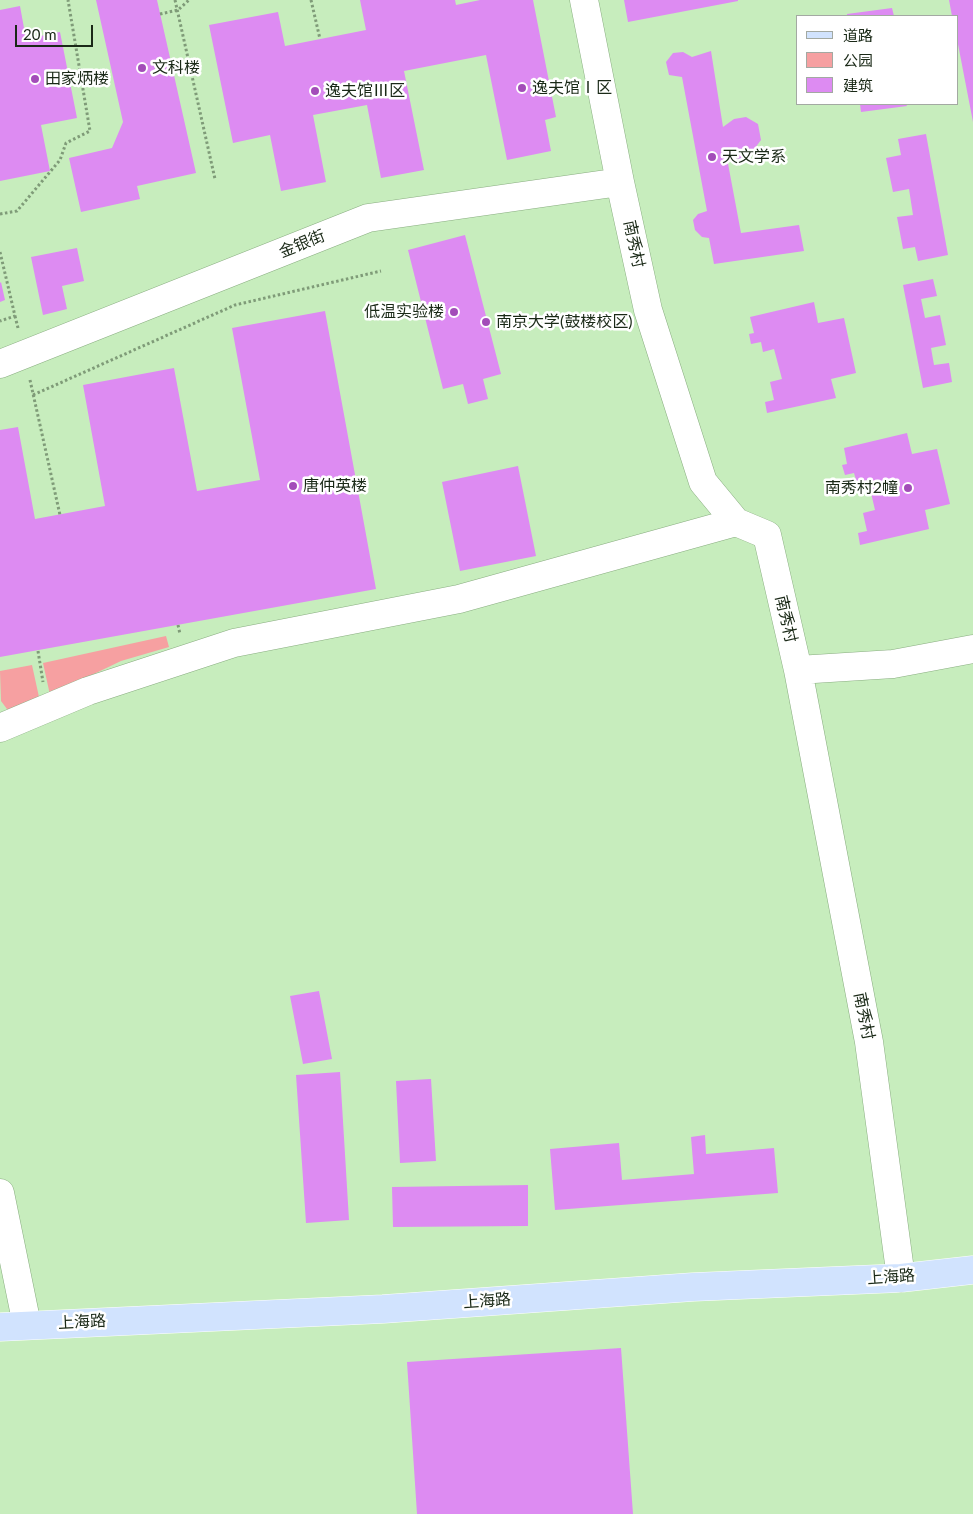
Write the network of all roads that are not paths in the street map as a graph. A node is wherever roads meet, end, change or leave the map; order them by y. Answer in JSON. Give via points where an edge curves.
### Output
{"nodes":[{"id":1,"x":584,"y":0,"type":"edge"},
{"id":2,"x":620,"y":182,"type":"junction"},
{"id":3,"x":12,"y":359,"type":"edge"},
{"id":4,"x":736,"y":522,"type":"junction"},
{"id":5,"x":973,"y":649,"type":"edge"},
{"id":6,"x":798,"y":670,"type":"junction"},
{"id":7,"x":0,"y":728,"type":"edge"},
{"id":8,"x":0,"y":1193,"type":"edge"},
{"id":9,"x":973,"y":1270,"type":"edge"},
{"id":10,"x":901,"y":1278,"type":"junction"},
{"id":11,"x":27,"y":1325,"type":"junction"},
{"id":12,"x":0,"y":1327,"type":"edge"}],
"edges":[{"from":1,"to":2,"type":"street","name":"南秀村"},
{"from":2,"to":3,"type":"street","name":"金银街","via":[[368,218]]},
{"from":2,"to":4,"type":"street","name":"南秀村","via":[[648,310],[703,482]]},
{"from":4,"to":6,"type":"street","name":"南秀村","via":[[767,534]]},
{"from":4,"to":7,"type":"street","via":[[459,599],[234,644],[88,691]]},
{"from":5,"to":6,"type":"street","via":[[894,664]]},
{"from":6,"to":10,"type":"street","name":"南秀村","via":[[869,1042]]},
{"from":8,"to":11,"type":"street"},
{"from":9,"to":10,"type":"main road","name":"上海路"},
{"from":10,"to":11,"type":"main road","name":"上海路"},
{"from":11,"to":12,"type":"main road","name":"上海路"}]}
